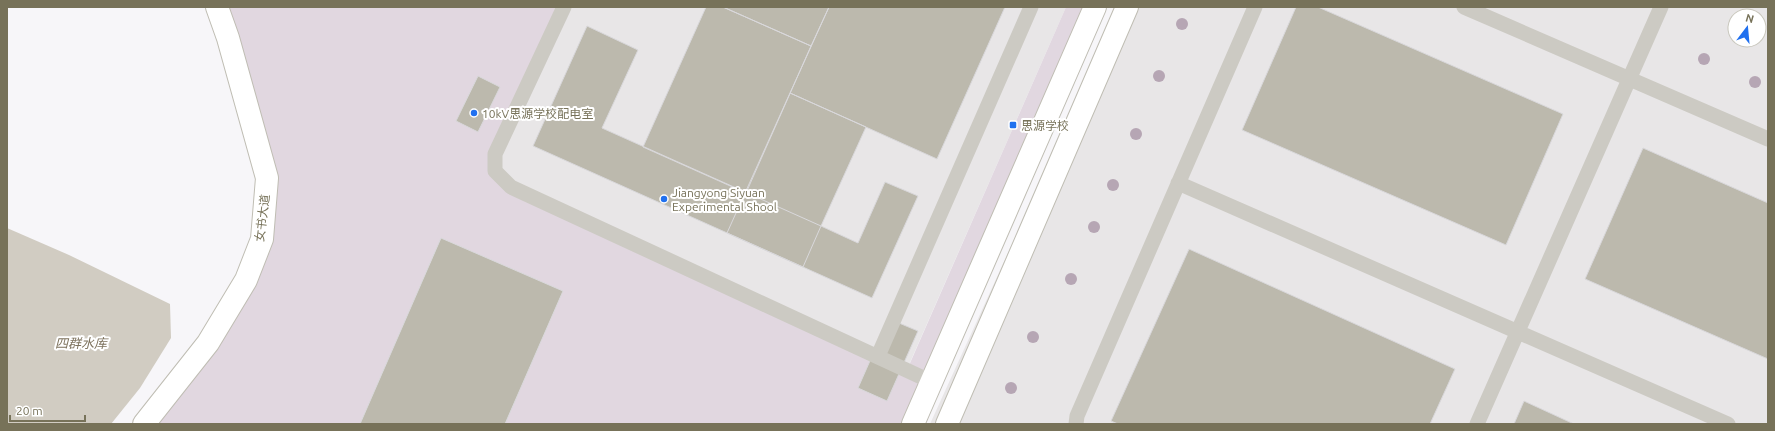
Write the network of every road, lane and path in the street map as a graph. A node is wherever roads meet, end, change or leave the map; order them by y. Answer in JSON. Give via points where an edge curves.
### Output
{"nodes":[{"id":1,"x":217,"y":7,"type":"edge"},
{"id":2,"x":564,"y":7,"type":"edge"},
{"id":3,"x":1031,"y":7,"type":"edge"},
{"id":4,"x":1095,"y":7,"type":"edge"},
{"id":5,"x":1127,"y":7,"type":"edge"},
{"id":6,"x":1255,"y":7,"type":"edge"},
{"id":7,"x":1464,"y":7,"type":"edge"},
{"id":8,"x":1661,"y":7,"type":"edge"},
{"id":9,"x":1630,"y":79,"type":"junction"},
{"id":10,"x":1768,"y":139,"type":"edge"},
{"id":11,"x":1034,"y":147,"type":"junction"},
{"id":12,"x":1061,"y":159,"type":"junction"},
{"id":13,"x":1178,"y":183,"type":"junction"},
{"id":14,"x":1518,"y":332,"type":"junction"},
{"id":15,"x":878,"y":356,"type":"junction"},
{"id":16,"x":932,"y":382,"type":"junction"},
{"id":17,"x":144,"y":424,"type":"edge"},
{"id":18,"x":913,"y":424,"type":"edge"},
{"id":19,"x":947,"y":424,"type":"edge"},
{"id":20,"x":1076,"y":424,"type":"edge"},
{"id":21,"x":1477,"y":424,"type":"edge"},
{"id":22,"x":1728,"y":424,"type":"edge"}],
"edges":[{"from":1,"to":17,"type":"main road","name":"女书大道","via":[[267,178],[262,239],[246,280],[208,342]]},
{"from":2,"to":15,"type":"lane","via":[[495,154],[495,171],[511,187]]},
{"from":3,"to":15,"type":"lane"},
{"from":4,"to":11,"type":"main road"},
{"from":5,"to":12,"type":"main road"},
{"from":6,"to":13,"type":"lane"},
{"from":7,"to":9,"type":"lane"},
{"from":8,"to":9,"type":"lane"},
{"from":9,"to":10,"type":"lane"},
{"from":9,"to":14,"type":"lane"},
{"from":11,"to":12,"type":"main road"},
{"from":11,"to":16,"type":"main road"},
{"from":12,"to":19,"type":"main road"},
{"from":13,"to":14,"type":"lane"},
{"from":13,"to":20,"type":"lane","via":[[1080,409]]},
{"from":14,"to":21,"type":"lane"},
{"from":14,"to":22,"type":"lane"},
{"from":15,"to":16,"type":"lane"},
{"from":16,"to":18,"type":"main road"}]}
